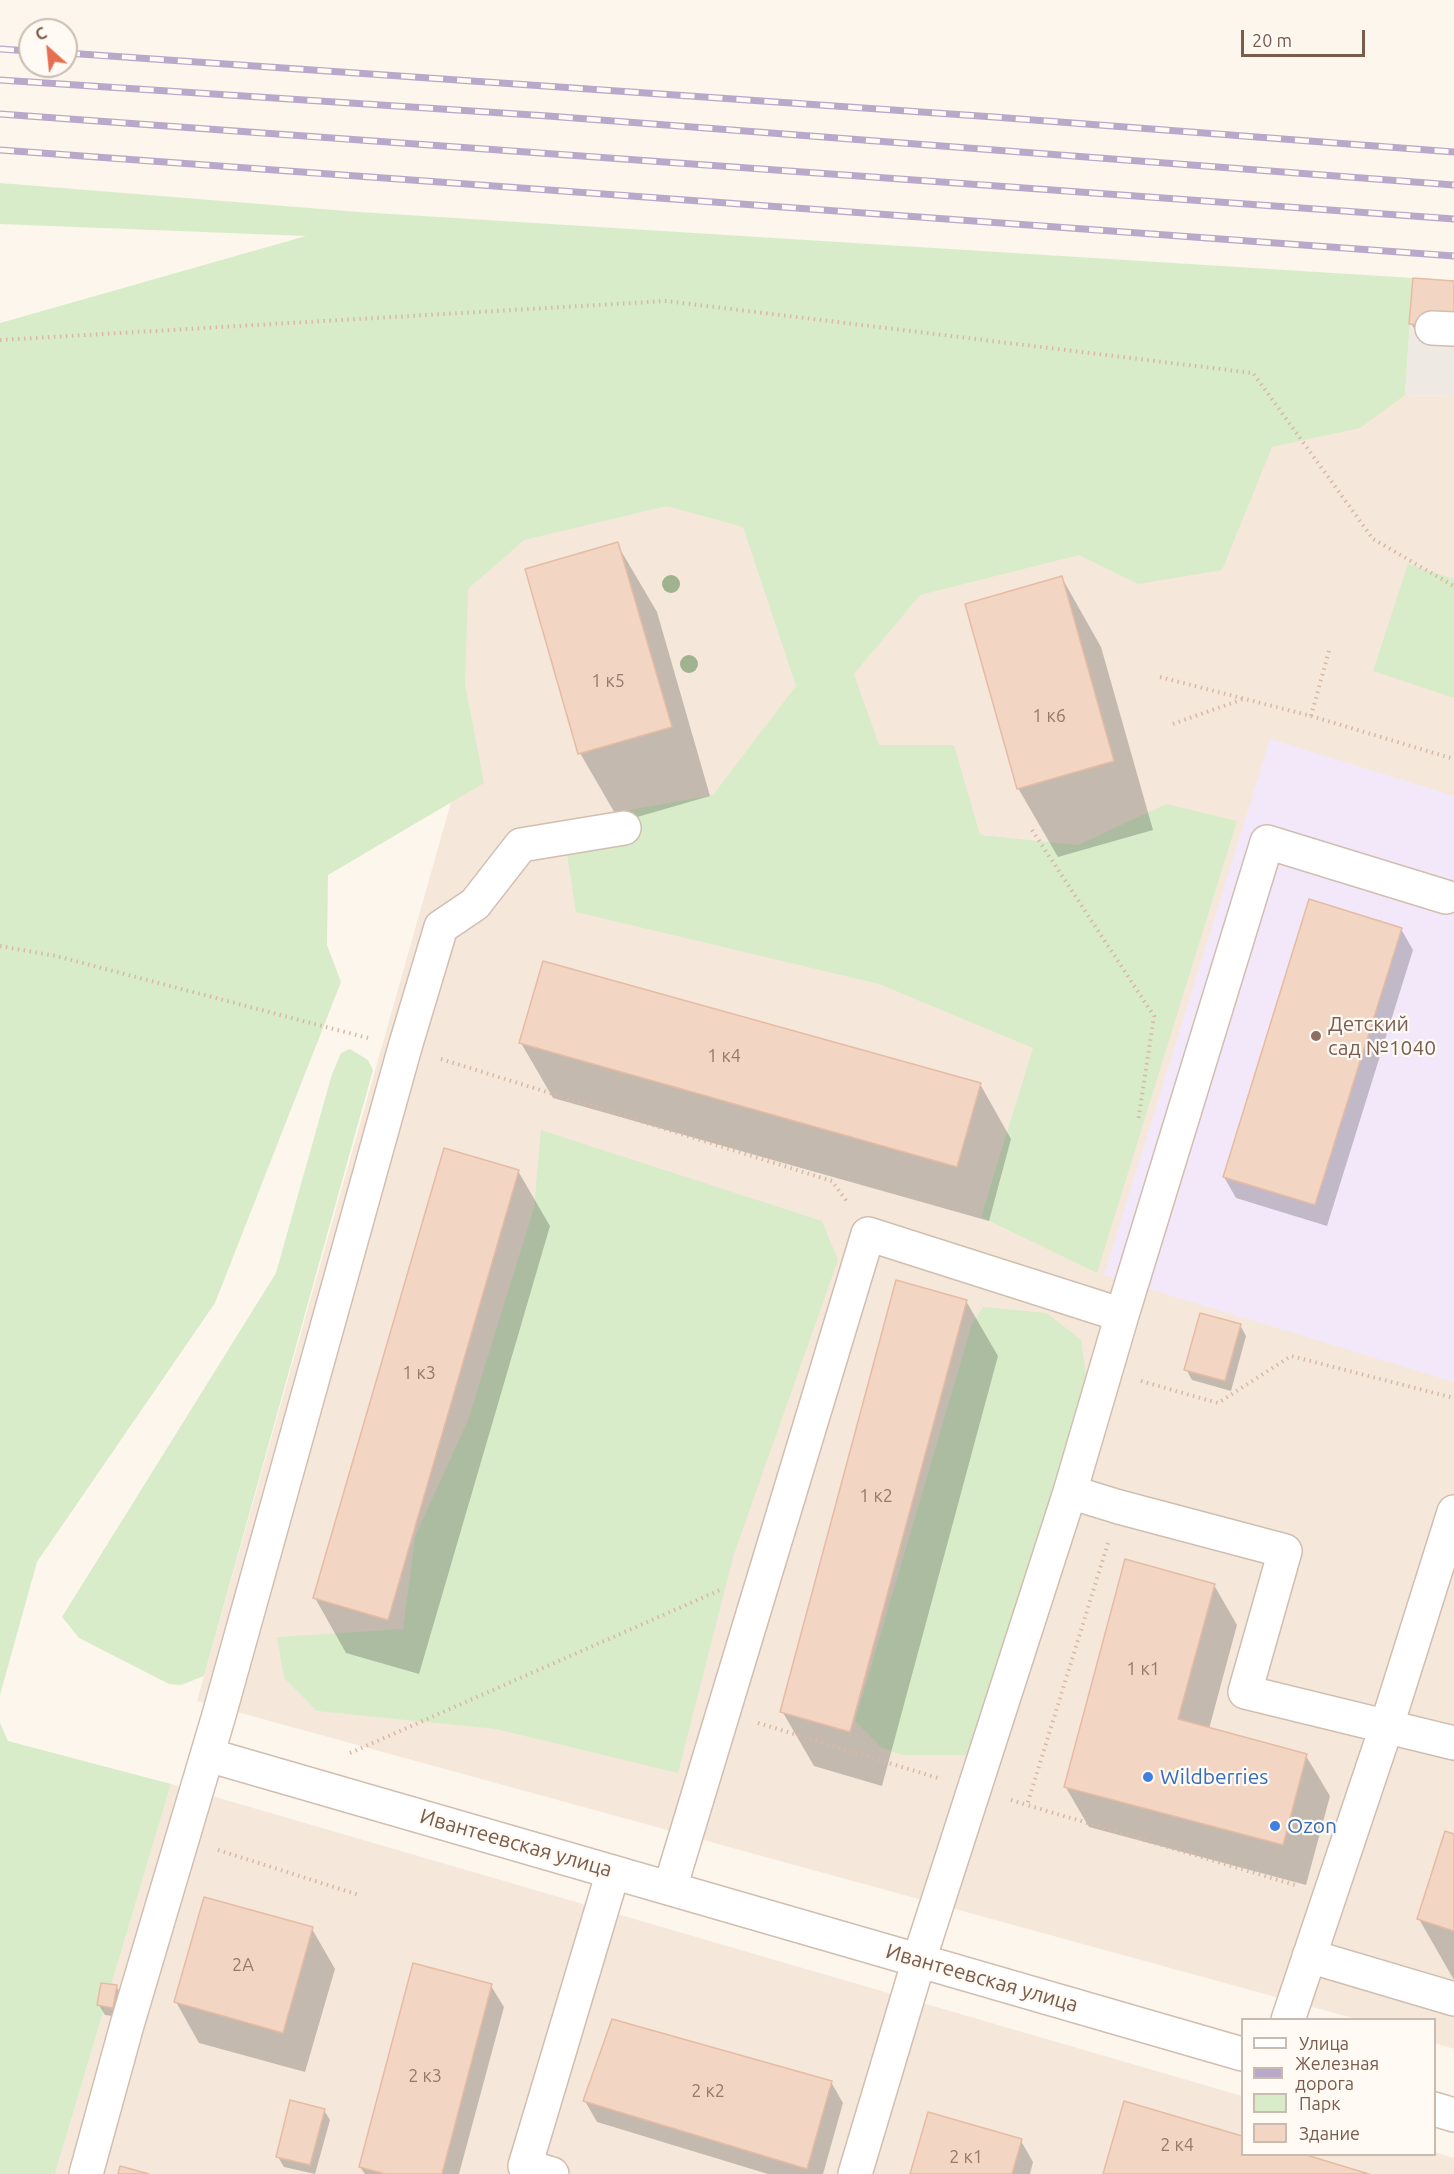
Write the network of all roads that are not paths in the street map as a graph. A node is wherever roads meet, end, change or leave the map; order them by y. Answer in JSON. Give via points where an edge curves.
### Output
{"nodes":[{"id":1,"x":624,"y":828,"type":"dead end"},
{"id":2,"x":1446,"y":897,"type":"dead end"},
{"id":3,"x":1122,"y":1315,"type":"junction"},
{"id":4,"x":1070,"y":1492,"type":"junction"},
{"id":5,"x":1454,"y":1512,"type":"edge"},
{"id":6,"x":1387,"y":1725,"type":"junction"},
{"id":7,"x":1454,"y":1743,"type":"edge"},
{"id":8,"x":208,"y":1755,"type":"junction"},
{"id":9,"x":613,"y":1872,"type":"junction"},
{"id":10,"x":670,"y":1888,"type":"junction"},
{"id":11,"x":1309,"y":1956,"type":"junction"},
{"id":12,"x":919,"y":1960,"type":"junction"},
{"id":13,"x":1454,"y":2000,"type":"edge"},
{"id":14,"x":1288,"y":2018,"type":"edge"},
{"id":15,"x":1241,"y":2054,"type":"edge"},
{"id":16,"x":1436,"y":2110,"type":"edge"},
{"id":17,"x":1454,"y":2115,"type":"edge"},
{"id":18,"x":86,"y":2174,"type":"edge"},
{"id":19,"x":552,"y":2174,"type":"edge"},
{"id":20,"x":855,"y":2174,"type":"edge"}],
"edges":[{"from":1,"to":8,"type":"street","via":[[521,845],[475,904],[441,927]]},
{"from":2,"to":3,"type":"street","via":[[1267,842]]},
{"from":3,"to":4,"type":"street"},
{"from":3,"to":10,"type":"street","via":[[868,1234]]},
{"from":4,"to":6,"type":"street","via":[[1286,1551],[1245,1692]]},
{"from":4,"to":12,"type":"street"},
{"from":5,"to":6,"type":"street"},
{"from":6,"to":7,"type":"street"},
{"from":6,"to":11,"type":"street"},
{"from":8,"to":9,"type":"street","name":"Ивантеевская улица"},
{"from":8,"to":18,"type":"street"},
{"from":9,"to":10,"type":"street","name":"Ивантеевская улица"},
{"from":9,"to":19,"type":"street","via":[[525,2166]]},
{"from":10,"to":12,"type":"street","name":"Ивантеевская улица"},
{"from":11,"to":13,"type":"street"},
{"from":11,"to":14,"type":"street"},
{"from":12,"to":15,"type":"street","name":"Ивантеевская улица"},
{"from":12,"to":20,"type":"street"},
{"from":16,"to":17,"type":"street"}]}
